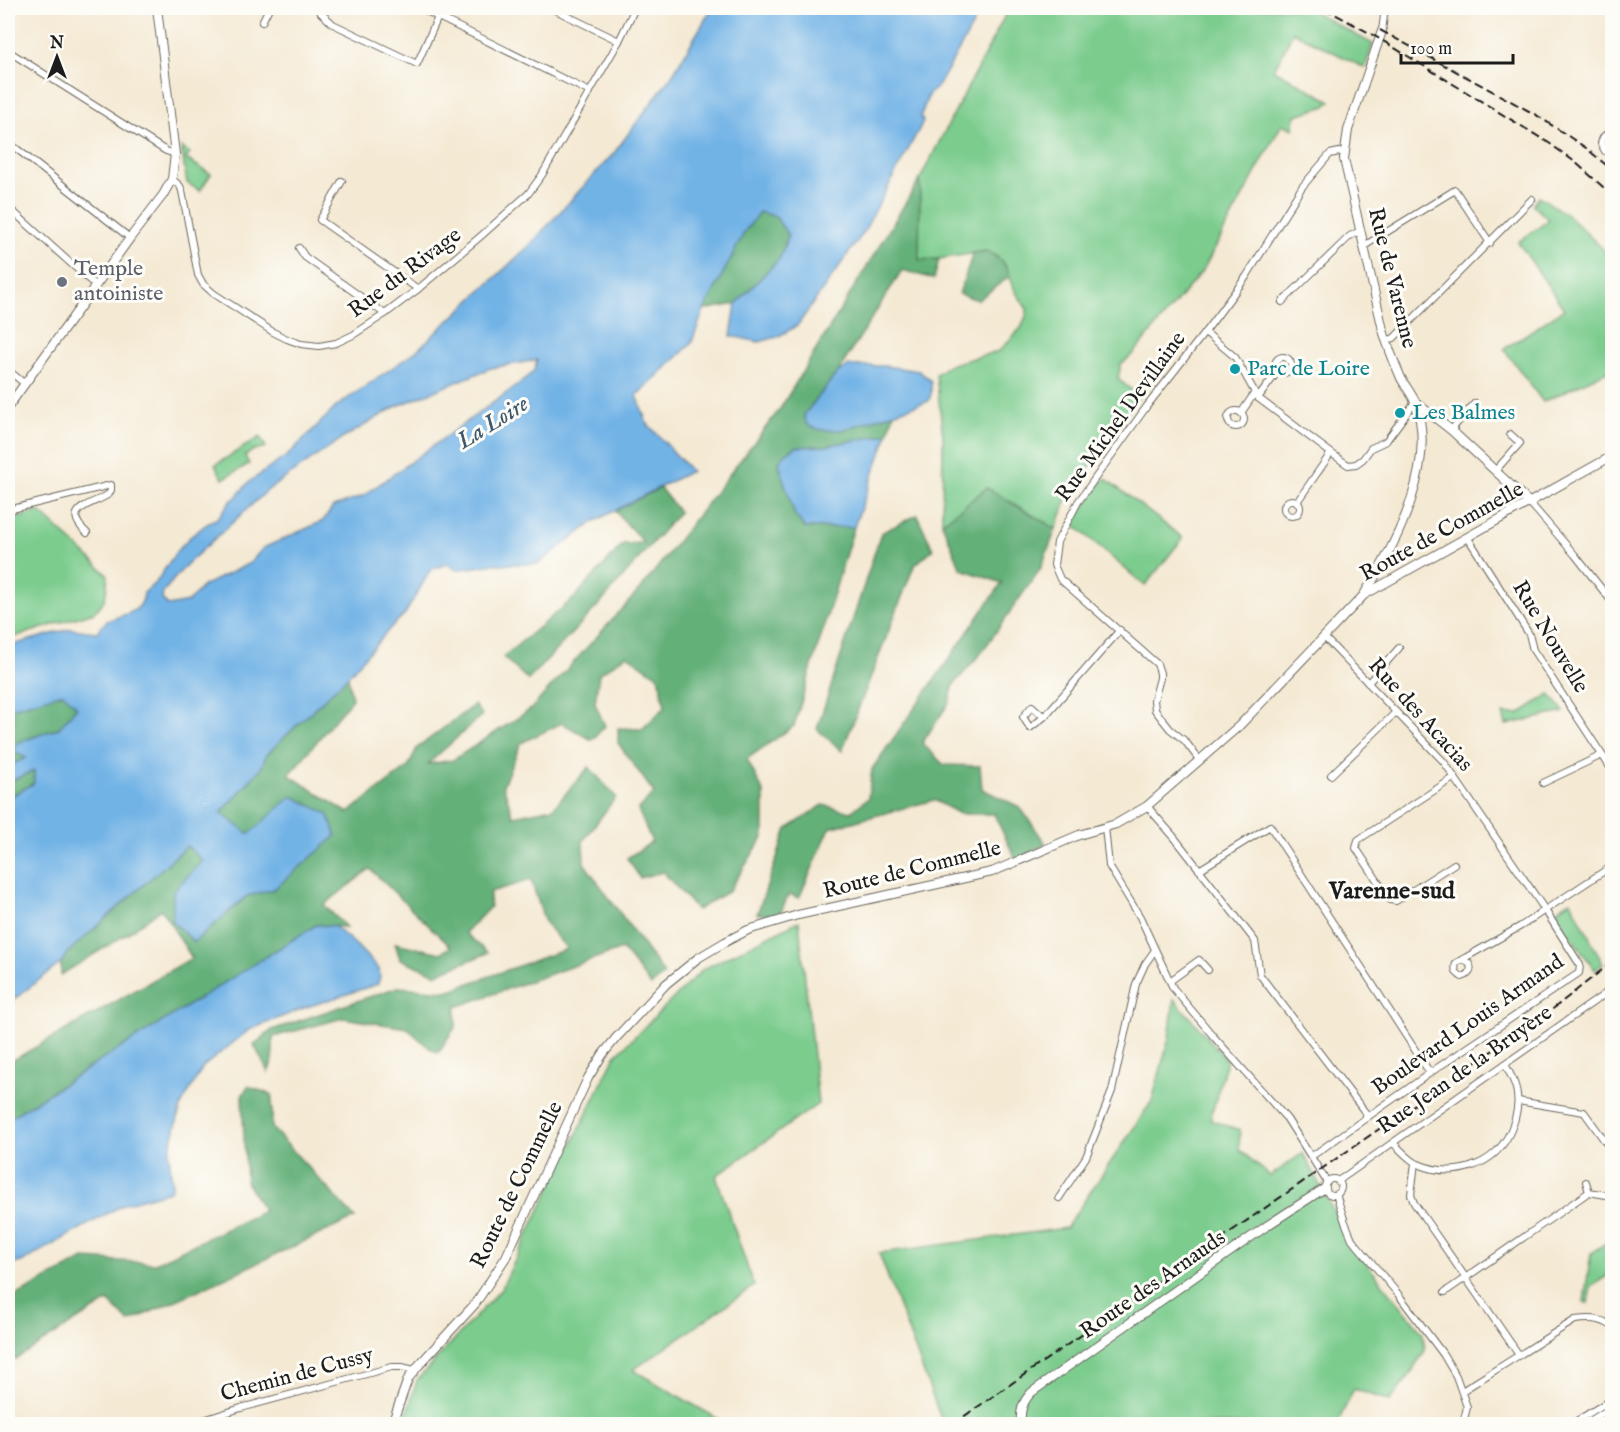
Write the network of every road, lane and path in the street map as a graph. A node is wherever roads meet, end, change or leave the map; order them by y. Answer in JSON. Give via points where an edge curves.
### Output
{"nodes":[{"id":1,"x":158,"y":8,"type":"edge"},
{"id":2,"x":270,"y":8,"type":"edge"},
{"id":3,"x":318,"y":8,"type":"edge"},
{"id":4,"x":420,"y":8,"type":"edge"},
{"id":5,"x":551,"y":8,"type":"edge"},
{"id":6,"x":635,"y":8,"type":"edge"},
{"id":7,"x":1385,"y":8,"type":"edge"},
{"id":8,"x":438,"y":17,"type":"junction"},
{"id":9,"x":262,"y":22,"type":"dead end"},
{"id":10,"x":1382,"y":31,"type":"joint"},
{"id":11,"x":619,"y":41,"type":"junction"},
{"id":12,"x":8,"y":51,"type":"edge"},
{"id":13,"x":590,"y":92,"type":"junction"},
{"id":14,"x":1612,"y":133,"type":"edge"},
{"id":15,"x":8,"y":142,"type":"edge"},
{"id":16,"x":1344,"y":151,"type":"junction"},
{"id":17,"x":1612,"y":153,"type":"edge"},
{"id":18,"x":175,"y":154,"type":"junction"},
{"id":19,"x":172,"y":179,"type":"junction"},
{"id":20,"x":342,"y":181,"type":"dead end"},
{"id":21,"x":1532,"y":199,"type":"dead end"},
{"id":22,"x":8,"y":207,"type":"edge"},
{"id":23,"x":1360,"y":231,"type":"junction"},
{"id":24,"x":130,"y":238,"type":"junction"},
{"id":25,"x":1490,"y":243,"type":"junction"},
{"id":26,"x":1364,"y":246,"type":"junction"},
{"id":27,"x":299,"y":248,"type":"dead end"},
{"id":28,"x":96,"y":286,"type":"junction"},
{"id":29,"x":418,"y":289,"type":"junction"},
{"id":30,"x":1282,"y":302,"type":"dead end"},
{"id":31,"x":385,"y":314,"type":"junction"},
{"id":32,"x":1205,"y":332,"type":"junction"},
{"id":33,"x":1386,"y":341,"type":"junction"},
{"id":34,"x":8,"y":370,"type":"edge"},
{"id":35,"x":1278,"y":371,"type":"dead end"},
{"id":36,"x":26,"y":384,"type":"junction"},
{"id":37,"x":1256,"y":396,"type":"junction"},
{"id":38,"x":1415,"y":402,"type":"junction"},
{"id":39,"x":1475,"y":404,"type":"dead end"},
{"id":40,"x":8,"y":407,"type":"edge"},
{"id":41,"x":1241,"y":413,"type":"dead end"},
{"id":42,"x":1451,"y":430,"type":"junction"},
{"id":43,"x":1510,"y":434,"type":"dead end"},
{"id":44,"x":1330,"y":453,"type":"junction"},
{"id":45,"x":1612,"y":456,"type":"edge"},
{"id":46,"x":1496,"y":471,"type":"junction"},
{"id":47,"x":1297,"y":502,"type":"dead end"},
{"id":48,"x":1530,"y":503,"type":"junction"},
{"id":49,"x":8,"y":510,"type":"edge"},
{"id":50,"x":87,"y":533,"type":"dead end"},
{"id":51,"x":1467,"y":538,"type":"junction"},
{"id":52,"x":1364,"y":595,"type":"junction"},
{"id":53,"x":1612,"y":602,"type":"edge"},
{"id":54,"x":1120,"y":630,"type":"junction"},
{"id":55,"x":1324,"y":637,"type":"junction"},
{"id":56,"x":1399,"y":648,"type":"dead end"},
{"id":57,"x":1368,"y":683,"type":"junction"},
{"id":58,"x":1396,"y":712,"type":"junction"},
{"id":59,"x":1044,"y":717,"type":"dead end"},
{"id":60,"x":1602,"y":755,"type":"junction"},
{"id":61,"x":1200,"y":761,"type":"junction"},
{"id":62,"x":1612,"y":770,"type":"edge"},
{"id":63,"x":1331,"y":775,"type":"dead end"},
{"id":64,"x":1455,"y":777,"type":"junction"},
{"id":65,"x":1543,"y":783,"type":"dead end"},
{"id":66,"x":1147,"y":806,"type":"junction"},
{"id":67,"x":1105,"y":827,"type":"junction"},
{"id":68,"x":1454,"y":864,"type":"dead end"},
{"id":69,"x":1612,"y":866,"type":"edge"},
{"id":70,"x":1199,"y":870,"type":"junction"},
{"id":71,"x":1545,"y":910,"type":"junction"},
{"id":72,"x":1155,"y":950,"type":"junction"},
{"id":73,"x":1462,"y":960,"type":"dead end"},
{"id":74,"x":1208,"y":970,"type":"dead end"},
{"id":75,"x":1170,"y":981,"type":"junction"},
{"id":76,"x":1612,"y":989,"type":"edge"},
{"id":77,"x":1505,"y":1064,"type":"junction"},
{"id":78,"x":1430,"y":1073,"type":"junction"},
{"id":79,"x":1518,"y":1101,"type":"junction"},
{"id":80,"x":1368,"y":1116,"type":"junction"},
{"id":81,"x":1394,"y":1143,"type":"junction"},
{"id":82,"x":1612,"y":1151,"type":"edge"},
{"id":83,"x":1312,"y":1156,"type":"junction"},
{"id":84,"x":1415,"y":1163,"type":"junction"},
{"id":85,"x":1338,"y":1181,"type":"junction"},
{"id":86,"x":1586,"y":1182,"type":"dead end"},
{"id":87,"x":1326,"y":1185,"type":"junction"},
{"id":88,"x":1589,"y":1192,"type":"junction"},
{"id":89,"x":1336,"y":1194,"type":"junction"},
{"id":90,"x":1612,"y":1196,"type":"edge"},
{"id":91,"x":1059,"y":1198,"type":"dead end"},
{"id":92,"x":1465,"y":1278,"type":"junction"},
{"id":93,"x":1445,"y":1292,"type":"dead end"},
{"id":94,"x":1612,"y":1326,"type":"edge"},
{"id":95,"x":1519,"y":1355,"type":"junction"},
{"id":96,"x":414,"y":1370,"type":"junction"},
{"id":97,"x":1462,"y":1391,"type":"junction"},
{"id":98,"x":1612,"y":1400,"type":"edge"},
{"id":99,"x":1612,"y":1407,"type":"edge"},
{"id":100,"x":191,"y":1425,"type":"edge"},
{"id":101,"x":392,"y":1425,"type":"edge"},
{"id":102,"x":1021,"y":1425,"type":"edge"},
{"id":103,"x":1463,"y":1425,"type":"edge"},
{"id":104,"x":1572,"y":1425,"type":"edge"},
{"id":105,"x":1585,"y":1425,"type":"edge"}],
"edges":[{"from":1,"to":18,"type":"main road"},
{"from":2,"to":9,"type":"street"},
{"from":3,"to":8,"type":"street","via":[[333,24],[417,64]]},
{"from":4,"to":8,"type":"street"},
{"from":5,"to":11,"type":"street"},
{"from":6,"to":11,"type":"street","name":"Rue du Rivage"},
{"from":7,"to":10,"type":"street"},
{"from":8,"to":13,"type":"street"},
{"from":10,"to":16,"type":"street","name":"Rue de Varenne"},
{"from":11,"to":13,"type":"street","name":"Rue du Rivage"},
{"from":12,"to":18,"type":"street"},
{"from":13,"to":29,"type":"street","name":"Rue du Rivage","via":[[528,194]]},
{"from":14,"to":17,"type":"street","via":[[1606,134],[1601,144]]},
{"from":15,"to":24,"type":"street"},
{"from":16,"to":23,"type":"street","name":"Rue de Varenne"},
{"from":16,"to":32,"type":"street","name":"Rue Michel Devillaine","via":[[1330,154],[1302,187],[1246,277]]},
{"from":18,"to":19,"type":"main road"},
{"from":19,"to":24,"type":"main road"},
{"from":19,"to":31,"type":"street","name":"Rue du Rivage","via":[[182,191],[198,275],[213,293],[273,332],[301,344],[319,346],[353,335]]},
{"from":20,"to":29,"type":"street","via":[[320,220]]},
{"from":21,"to":25,"type":"street"},
{"from":22,"to":28,"type":"street"},
{"from":23,"to":26,"type":"street","name":"Rue de Varenne"},
{"from":23,"to":30,"type":"street","via":[[1350,236]]},
{"from":24,"to":28,"type":"main road"},
{"from":25,"to":26,"type":"street","via":[[1455,190]]},
{"from":25,"to":33,"type":"street","via":[[1394,338]]},
{"from":26,"to":33,"type":"street","name":"Rue de Varenne"},
{"from":27,"to":31,"type":"street","via":[[305,257]]},
{"from":28,"to":36,"type":"main road"},
{"from":29,"to":31,"type":"street","name":"Rue du Rivage"},
{"from":32,"to":37,"type":"street","via":[[1235,357]]},
{"from":32,"to":54,"type":"street","name":"Rue Michel Devillaine","via":[[1078,502],[1058,542],[1054,565],[1060,579]]},
{"from":33,"to":38,"type":"street","name":"Rue de Varenne"},
{"from":34,"to":36,"type":"street"},
{"from":35,"to":37,"type":"street"},
{"from":36,"to":40,"type":"main road"},
{"from":37,"to":41,"type":"street"},
{"from":37,"to":44,"type":"street"},
{"from":38,"to":42,"type":"street"},
{"from":38,"to":44,"type":"street","via":[[1386,441],[1371,448],[1356,464],[1348,465]]},
{"from":38,"to":52,"type":"street","name":"Rue de Varenne","via":[[1421,444],[1418,478],[1393,544]]},
{"from":39,"to":42,"type":"street"},
{"from":42,"to":46,"type":"street"},
{"from":43,"to":46,"type":"street","via":[[1520,443]]},
{"from":44,"to":47,"type":"street"},
{"from":45,"to":48,"type":"street","name":"Route de Commelle"},
{"from":46,"to":48,"type":"street"},
{"from":48,"to":51,"type":"street","name":"Route de Commelle"},
{"from":48,"to":53,"type":"street"},
{"from":49,"to":50,"type":"street","via":[[111,484],[109,494],[76,515],[77,523]]},
{"from":51,"to":52,"type":"street","name":"Route de Commelle"},
{"from":51,"to":60,"type":"street","name":"Rue Nouvelle","via":[[1529,634],[1533,650]]},
{"from":52,"to":55,"type":"street","name":"Route de Commelle"},
{"from":54,"to":59,"type":"street"},
{"from":54,"to":61,"type":"street","name":"Rue Michel Devillaine","via":[[1157,664],[1160,678],[1155,710]]},
{"from":55,"to":57,"type":"street","name":"Rue des Acacias"},
{"from":55,"to":61,"type":"street","name":"Route de Commelle"},
{"from":56,"to":57,"type":"street"},
{"from":57,"to":58,"type":"street","name":"Rue des Acacias"},
{"from":58,"to":63,"type":"street"},
{"from":58,"to":64,"type":"street","name":"Rue des Acacias"},
{"from":60,"to":62,"type":"street","name":"Rue Nouvelle"},
{"from":60,"to":65,"type":"street"},
{"from":61,"to":66,"type":"street","name":"Route de Commelle"},
{"from":64,"to":68,"type":"street","via":[[1358,840],[1356,848],[1390,900],[1396,901]]},
{"from":64,"to":71,"type":"street","name":"Rue des Acacias"},
{"from":66,"to":67,"type":"street","name":"Route de Commelle"},
{"from":66,"to":70,"type":"street"},
{"from":67,"to":72,"type":"street","via":[[1109,866]]},
{"from":67,"to":96,"type":"street","name":"Route de Commelle","via":[[992,872],[798,915],[748,930],[698,958],[666,984],[603,1054],[498,1270],[475,1304]]},
{"from":69,"to":71,"type":"street"},
{"from":70,"to":78,"type":"street","via":[[1270,826]]},
{"from":70,"to":80,"type":"street","via":[[1255,941],[1260,975]]},
{"from":71,"to":73,"type":"street"},
{"from":71,"to":78,"type":"street","name":"Boulevard Louis Armand","via":[[1580,965],[1579,973]]},
{"from":72,"to":75,"type":"street"},
{"from":72,"to":91,"type":"street","via":[[1136,984],[1112,1090],[1086,1157]]},
{"from":74,"to":75,"type":"street","via":[[1199,960]]},
{"from":75,"to":83,"type":"street","via":[[1287,1119]]},
{"from":76,"to":77,"type":"street","name":"Rue Jean de la Bruyère"},
{"from":77,"to":79,"type":"street"},
{"from":77,"to":81,"type":"street","name":"Rue Jean de la Bruyère"},
{"from":78,"to":80,"type":"street","name":"Boulevard Louis Armand"},
{"from":79,"to":82,"type":"street","via":[[1584,1112]]},
{"from":79,"to":84,"type":"street","via":[[1509,1134],[1489,1158],[1463,1170],[1432,1169]]},
{"from":80,"to":83,"type":"street","name":"Boulevard Louis Armand"},
{"from":81,"to":84,"type":"street"},
{"from":81,"to":85,"type":"street","name":"Rue Jean de la Bruyère"},
{"from":83,"to":87,"type":"street"},
{"from":84,"to":92,"type":"street","via":[[1412,1199]]},
{"from":85,"to":87,"type":"street","via":[[1333,1179]]},
{"from":85,"to":89,"type":"street","via":[[1341,1188]]},
{"from":86,"to":88,"type":"street"},
{"from":87,"to":89,"type":"street","via":[[1330,1194]]},
{"from":87,"to":102,"type":"street","name":"Route des Arnauds","via":[[1032,1392],[1022,1407]]},
{"from":88,"to":90,"type":"street"},
{"from":88,"to":92,"type":"street"},
{"from":89,"to":97,"type":"street","via":[[1352,1239],[1443,1354]]},
{"from":92,"to":93,"type":"street"},
{"from":92,"to":95,"type":"street"},
{"from":94,"to":95,"type":"street","via":[[1598,1319],[1575,1320]]},
{"from":95,"to":97,"type":"street"},
{"from":96,"to":100,"type":"street","name":"Chemin de Cussy","via":[[392,1367]]},
{"from":96,"to":101,"type":"street","name":"Route de Commelle"},
{"from":97,"to":103,"type":"street","via":[[1467,1407]]},
{"from":98,"to":104,"type":"street"},
{"from":99,"to":105,"type":"street"}]}
